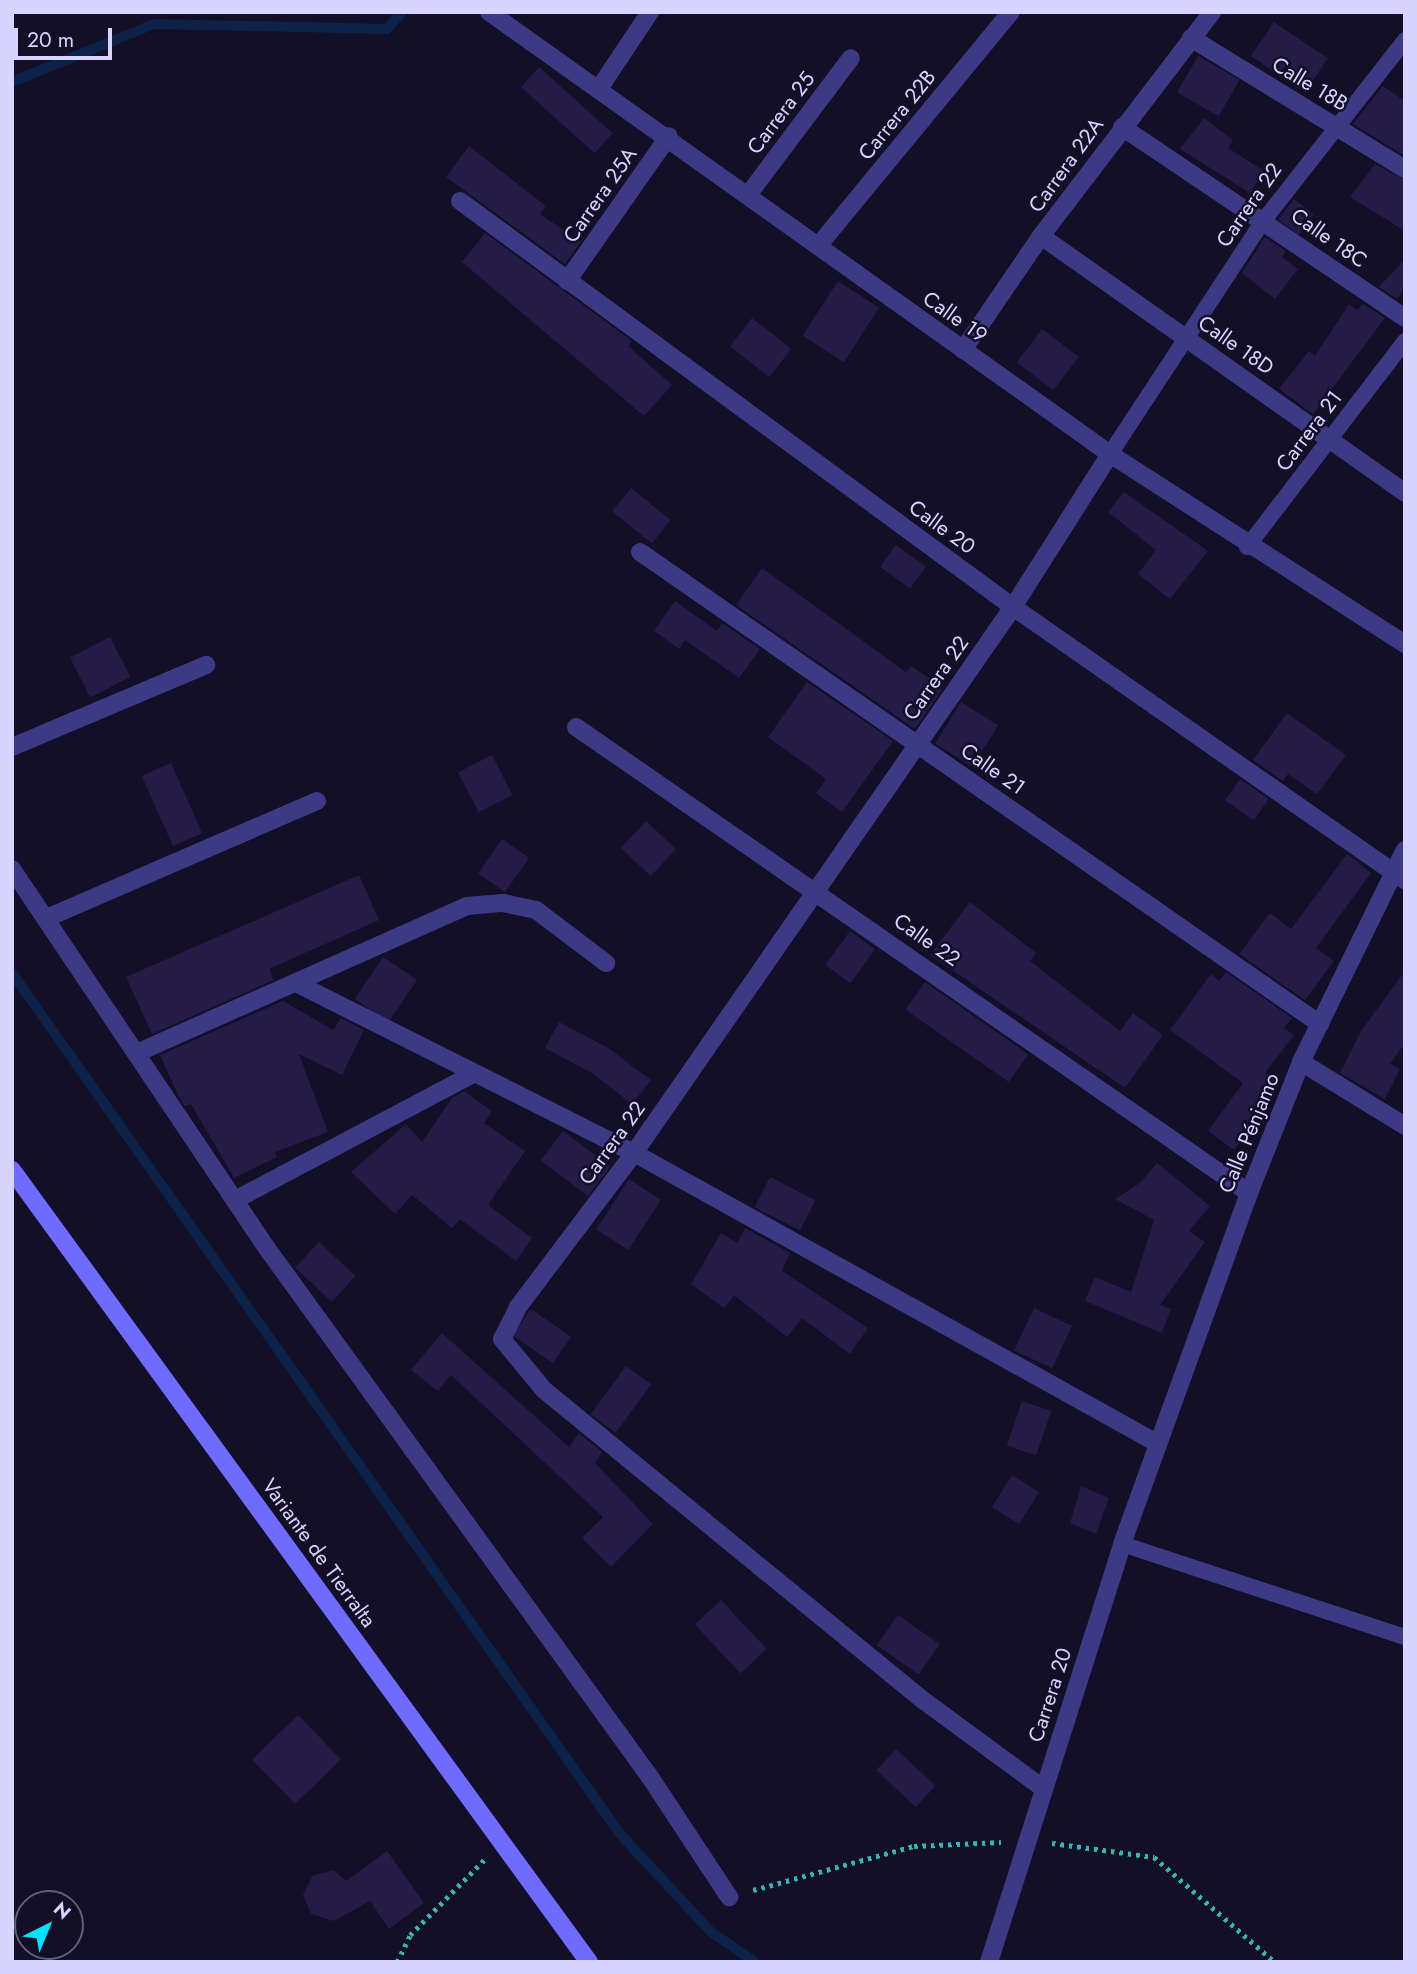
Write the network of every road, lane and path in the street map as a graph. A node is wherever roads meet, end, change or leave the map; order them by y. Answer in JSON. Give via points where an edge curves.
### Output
{"nodes":[{"id":1,"x":489,"y":12,"type":"edge"},
{"id":2,"x":650,"y":12,"type":"edge"},
{"id":3,"x":1011,"y":12,"type":"edge"},
{"id":4,"x":1212,"y":12,"type":"edge"},
{"id":5,"x":1191,"y":38,"type":"junction"},
{"id":6,"x":1405,"y":40,"type":"edge"},
{"id":7,"x":850,"y":58,"type":"dead end"},
{"id":8,"x":600,"y":87,"type":"junction"},
{"id":9,"x":1335,"y":126,"type":"junction"},
{"id":10,"x":1122,"y":127,"type":"junction"},
{"id":11,"x":669,"y":136,"type":"junction"},
{"id":12,"x":1405,"y":169,"type":"edge"},
{"id":13,"x":748,"y":195,"type":"junction"},
{"id":14,"x":460,"y":201,"type":"dead end"},
{"id":15,"x":1264,"y":220,"type":"junction"},
{"id":16,"x":1041,"y":236,"type":"junction"},
{"id":17,"x":818,"y":246,"type":"junction"},
{"id":18,"x":567,"y":281,"type":"junction"},
{"id":19,"x":1405,"y":318,"type":"edge"},
{"id":20,"x":1186,"y":338,"type":"junction"},
{"id":21,"x":1405,"y":341,"type":"edge"},
{"id":22,"x":964,"y":351,"type":"junction"},
{"id":23,"x":1329,"y":437,"type":"junction"},
{"id":24,"x":1110,"y":454,"type":"junction"},
{"id":25,"x":1405,"y":493,"type":"edge"},
{"id":26,"x":1247,"y":547,"type":"junction"},
{"id":27,"x":640,"y":552,"type":"dead end"},
{"id":28,"x":1013,"y":607,"type":"junction"},
{"id":29,"x":1405,"y":644,"type":"edge"},
{"id":30,"x":205,"y":665,"type":"dead end"},
{"id":31,"x":576,"y":727,"type":"dead end"},
{"id":32,"x":917,"y":745,"type":"junction"},
{"id":33,"x":12,"y":747,"type":"edge"},
{"id":34,"x":317,"y":801,"type":"dead end"},
{"id":35,"x":1405,"y":850,"type":"edge"},
{"id":36,"x":12,"y":869,"type":"edge"},
{"id":37,"x":1398,"y":876,"type":"edge"},
{"id":38,"x":816,"y":890,"type":"junction"},
{"id":39,"x":50,"y":918,"type":"junction"},
{"id":40,"x":606,"y":963,"type":"dead end"},
{"id":41,"x":298,"y":984,"type":"junction"},
{"id":42,"x":1320,"y":1024,"type":"junction"},
{"id":43,"x":139,"y":1052,"type":"junction"},
{"id":44,"x":1301,"y":1062,"type":"junction"},
{"id":45,"x":473,"y":1074,"type":"junction"},
{"id":46,"x":1405,"y":1126,"type":"edge"},
{"id":47,"x":634,"y":1153,"type":"junction"},
{"id":48,"x":12,"y":1170,"type":"edge"},
{"id":49,"x":1249,"y":1193,"type":"junction"},
{"id":50,"x":235,"y":1200,"type":"junction"},
{"id":51,"x":1157,"y":1443,"type":"junction"},
{"id":52,"x":1122,"y":1544,"type":"junction"},
{"id":53,"x":1405,"y":1637,"type":"edge"},
{"id":54,"x":1044,"y":1789,"type":"junction"},
{"id":55,"x":503,"y":1845,"type":"junction"},
{"id":56,"x":729,"y":1897,"type":"dead end"},
{"id":57,"x":397,"y":1962,"type":"edge"},
{"id":58,"x":589,"y":1962,"type":"edge"},
{"id":59,"x":989,"y":1962,"type":"edge"}],
"edges":[{"from":1,"to":8,"type":"street","name":"Calle 19"},
{"from":2,"to":8,"type":"street"},
{"from":3,"to":17,"type":"street","name":"Carrera 22B"},
{"from":4,"to":5,"type":"street","name":"Carrera 22A"},
{"from":5,"to":9,"type":"street","name":"Calle 18B"},
{"from":5,"to":10,"type":"street","name":"Carrera 22A"},
{"from":6,"to":9,"type":"lane","name":"Carrera 22"},
{"from":7,"to":13,"type":"street","name":"Carrera 25"},
{"from":8,"to":11,"type":"street","name":"Calle 19"},
{"from":9,"to":12,"type":"street","name":"Calle 18B"},
{"from":9,"to":15,"type":"lane","name":"Carrera 22"},
{"from":10,"to":15,"type":"street","name":"Calle 18C"},
{"from":10,"to":16,"type":"street","name":"Carrera 22A"},
{"from":11,"to":13,"type":"street","name":"Calle 19"},
{"from":11,"to":18,"type":"street","name":"Carrera 25A"},
{"from":13,"to":17,"type":"street","name":"Calle 19"},
{"from":14,"to":18,"type":"street","name":"Calle 20"},
{"from":15,"to":19,"type":"street","name":"Calle 18C"},
{"from":15,"to":20,"type":"lane","name":"Carrera 22"},
{"from":16,"to":20,"type":"street","name":"Calle 18D"},
{"from":16,"to":22,"type":"street","name":"Carrera 22A"},
{"from":17,"to":22,"type":"street","name":"Calle 19"},
{"from":18,"to":28,"type":"street","name":"Calle 20"},
{"from":20,"to":23,"type":"street","name":"Calle 18D"},
{"from":20,"to":24,"type":"lane","name":"Carrera 22"},
{"from":21,"to":23,"type":"lane","name":"Carrera 21"},
{"from":22,"to":24,"type":"street","name":"Calle 19"},
{"from":23,"to":25,"type":"street","name":"Calle 18D"},
{"from":23,"to":26,"type":"lane","name":"Carrera 21"},
{"from":24,"to":26,"type":"street","name":"Calle 19"},
{"from":24,"to":28,"type":"street","name":"Carrera 22"},
{"from":26,"to":29,"type":"street","name":"Calle 19"},
{"from":27,"to":32,"type":"street","name":"Calle 21"},
{"from":28,"to":32,"type":"street","name":"Carrera 22"},
{"from":28,"to":37,"type":"street","name":"Calle 20"},
{"from":30,"to":33,"type":"street"},
{"from":31,"to":38,"type":"street","name":"Calle 22"},
{"from":32,"to":38,"type":"street","name":"Carrera 22"},
{"from":32,"to":42,"type":"street","name":"Calle 21"},
{"from":34,"to":39,"type":"street"},
{"from":35,"to":37,"type":"street","name":"Calle Pénjamo"},
{"from":36,"to":39,"type":"street"},
{"from":37,"to":42,"type":"street","name":"Calle Pénjamo"},
{"from":38,"to":47,"type":"street","name":"Carrera 22"},
{"from":38,"to":49,"type":"street","name":"Calle 22"},
{"from":39,"to":43,"type":"street"},
{"from":40,"to":41,"type":"street","via":[[536,910],[503,903],[467,906]]},
{"from":41,"to":43,"type":"street"},
{"from":41,"to":45,"type":"street"},
{"from":42,"to":44,"type":"street","name":"Calle Pénjamo"},
{"from":43,"to":50,"type":"street"},
{"from":44,"to":46,"type":"street"},
{"from":44,"to":49,"type":"street","name":"Calle Pénjamo"},
{"from":45,"to":47,"type":"street"},
{"from":45,"to":50,"type":"street"},
{"from":47,"to":51,"type":"street"},
{"from":47,"to":54,"type":"street","name":"Carrera 22","via":[[518,1307],[502,1339],[516,1362],[554,1399],[923,1701]]},
{"from":48,"to":55,"type":"main road","name":"Variante de Tierralta"},
{"from":49,"to":51,"type":"street","name":"Calle Pénjamo"},
{"from":50,"to":56,"type":"street","via":[[650,1777]]},
{"from":51,"to":52,"type":"street","name":"Carrera 20"},
{"from":52,"to":53,"type":"lane"},
{"from":52,"to":54,"type":"street","name":"Carrera 20"},
{"from":54,"to":59,"type":"street","name":"Carrera 20"},
{"from":55,"to":57,"type":"path","via":[[447,1893],[410,1935]]},
{"from":55,"to":58,"type":"main road","name":"Variante de Tierralta"}]}
